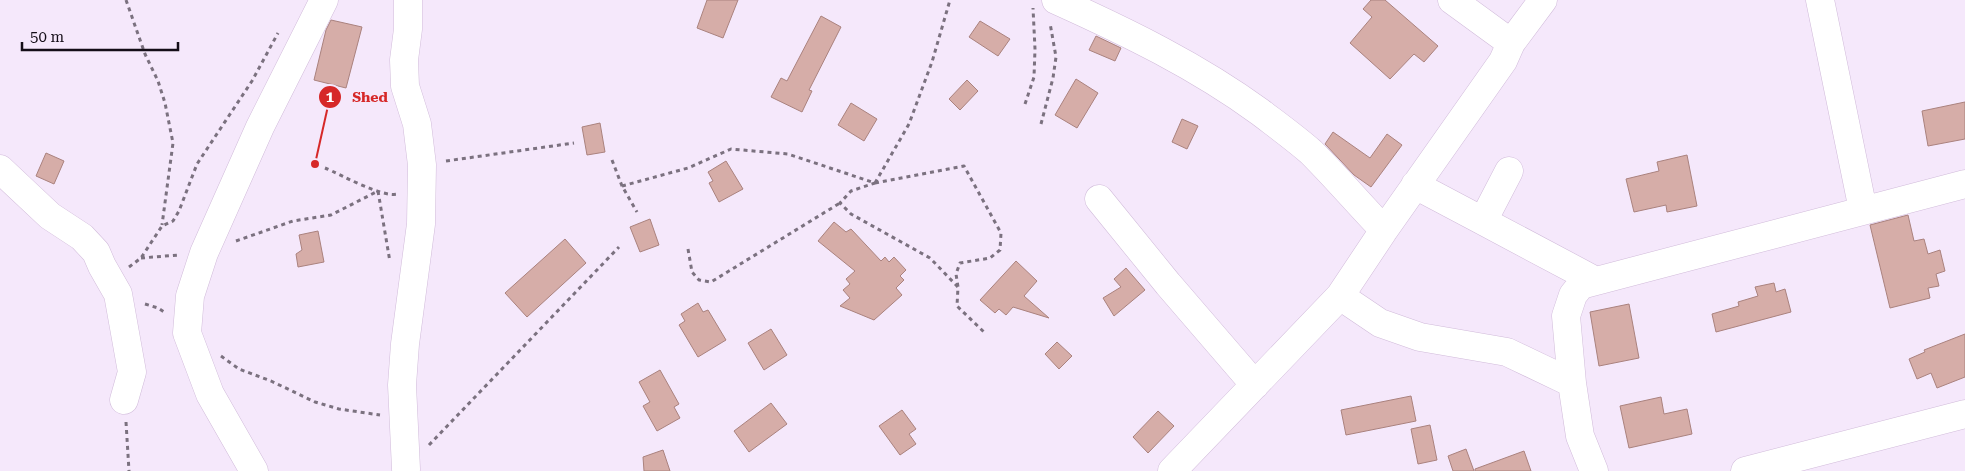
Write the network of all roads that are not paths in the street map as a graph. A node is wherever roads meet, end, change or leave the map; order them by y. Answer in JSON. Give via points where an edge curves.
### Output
{"nodes":[{"id":1,"x":324,"y":0,"type":"edge"},
{"id":2,"x":408,"y":0,"type":"edge"},
{"id":3,"x":1452,"y":0,"type":"edge"},
{"id":4,"x":1543,"y":0,"type":"edge"},
{"id":5,"x":1820,"y":0,"type":"edge"},
{"id":6,"x":1051,"y":4,"type":"edge"},
{"id":7,"x":1511,"y":43,"type":"junction"},
{"id":8,"x":0,"y":169,"type":"edge"},
{"id":9,"x":1509,"y":171,"type":"dead end"},
{"id":10,"x":1965,"y":184,"type":"edge"},
{"id":11,"x":1415,"y":185,"type":"junction"},
{"id":12,"x":1099,"y":199,"type":"dead end"},
{"id":13,"x":1863,"y":210,"type":"junction"},
{"id":14,"x":1483,"y":221,"type":"junction"},
{"id":15,"x":1384,"y":230,"type":"junction"},
{"id":16,"x":1594,"y":280,"type":"junction"},
{"id":17,"x":1340,"y":296,"type":"junction"},
{"id":18,"x":1572,"y":383,"type":"junction"},
{"id":19,"x":1255,"y":384,"type":"junction"},
{"id":20,"x":124,"y":400,"type":"road end"},
{"id":21,"x":1965,"y":414,"type":"edge"},
{"id":22,"x":406,"y":469,"type":"road end"},
{"id":23,"x":254,"y":471,"type":"edge"},
{"id":24,"x":1172,"y":471,"type":"edge"},
{"id":25,"x":1594,"y":471,"type":"edge"},
{"id":26,"x":1744,"y":471,"type":"edge"}],
"edges":[{"from":1,"to":23,"type":"street","via":[[260,128],[204,253],[190,296],[187,333],[210,394]]},
{"from":2,"to":22,"type":"street","via":[[405,86],[417,124],[422,165],[421,224],[402,385]]},
{"from":3,"to":7,"type":"street"},
{"from":4,"to":7,"type":"street"},
{"from":5,"to":13,"type":"street"},
{"from":6,"to":15,"type":"street","via":[[1134,36],[1238,96],[1310,152]]},
{"from":7,"to":11,"type":"street","via":[[1503,61]]},
{"from":8,"to":20,"type":"street","via":[[50,216],[96,252],[118,294],[132,372]]},
{"from":9,"to":14,"type":"street"},
{"from":10,"to":13,"type":"street"},
{"from":11,"to":14,"type":"street"},
{"from":11,"to":15,"type":"street"},
{"from":12,"to":19,"type":"street"},
{"from":13,"to":16,"type":"street"},
{"from":14,"to":16,"type":"street"},
{"from":15,"to":17,"type":"street"},
{"from":16,"to":18,"type":"street","via":[[1581,285],[1573,295],[1566,316]]},
{"from":17,"to":18,"type":"street","via":[[1380,323],[1420,337],[1507,352]]},
{"from":17,"to":19,"type":"street"},
{"from":18,"to":25,"type":"street","via":[[1580,436]]},
{"from":19,"to":24,"type":"street"},
{"from":21,"to":26,"type":"street"}]}
